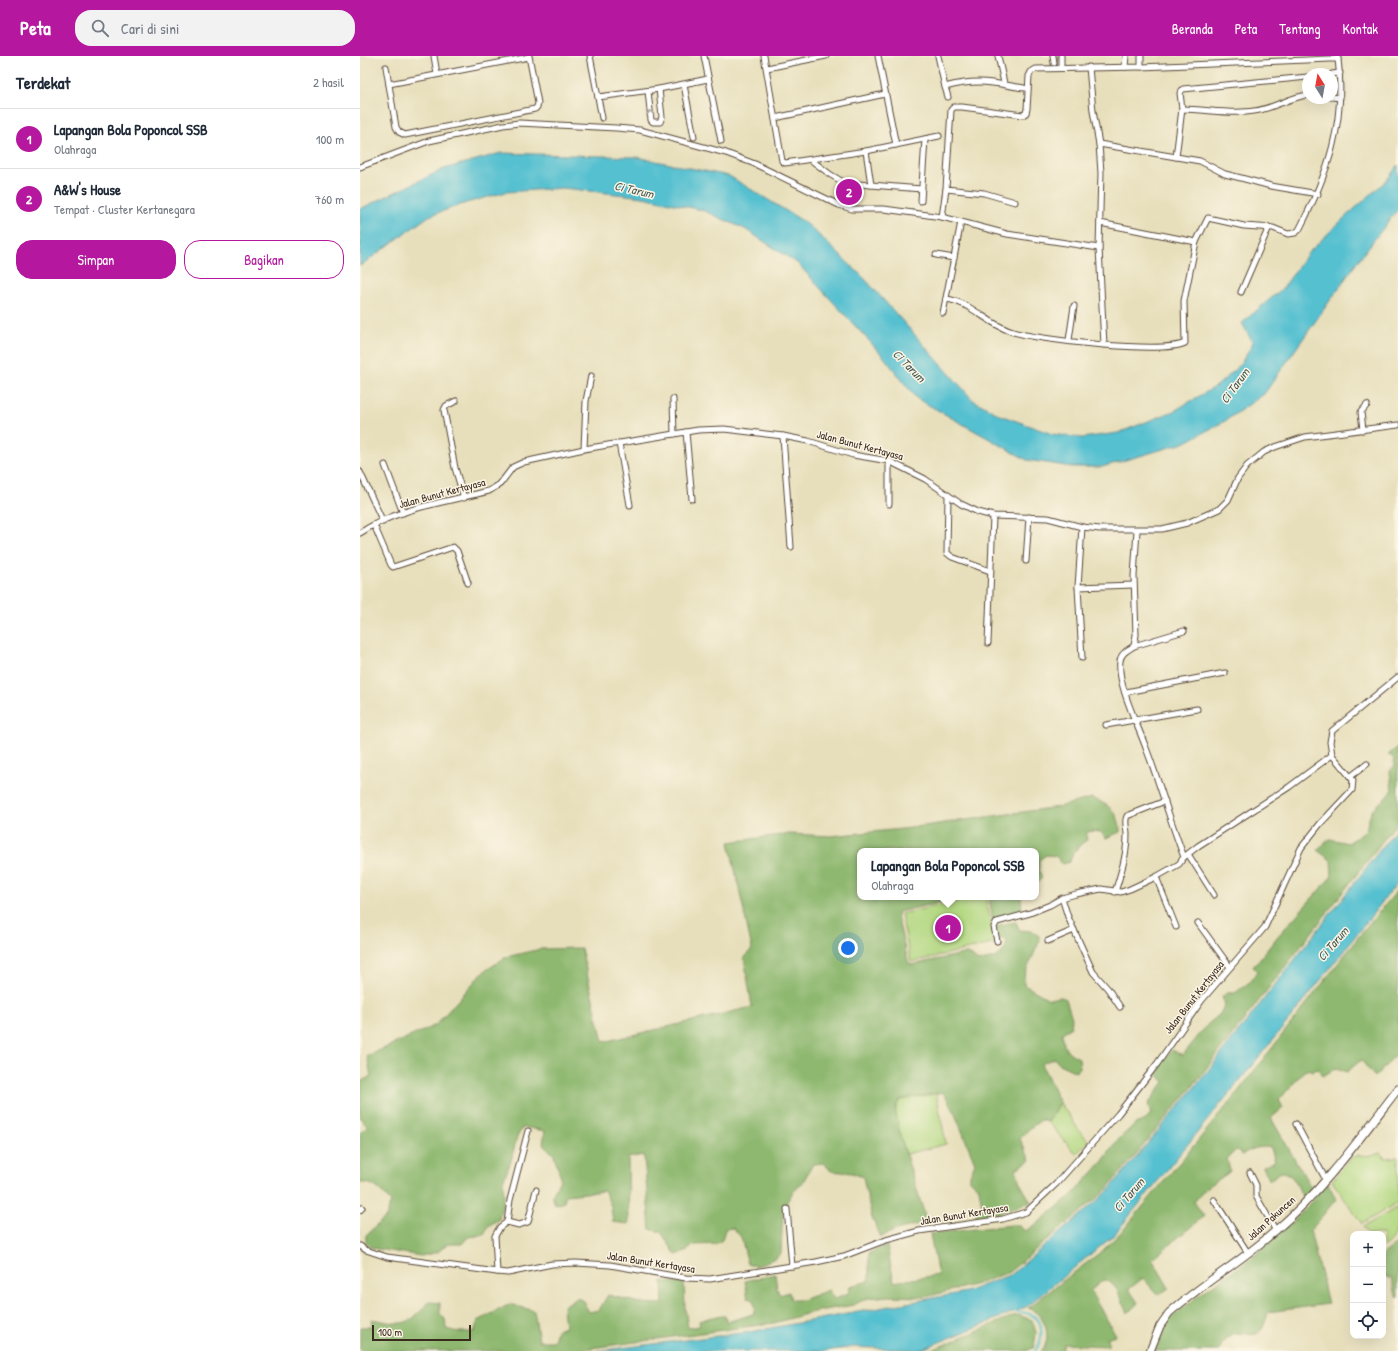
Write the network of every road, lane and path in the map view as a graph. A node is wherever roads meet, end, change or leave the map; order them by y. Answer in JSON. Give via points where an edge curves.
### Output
{"nodes":[{"id":1,"x":434,"y":56,"type":"edge"},
{"id":2,"x":590,"y":56,"type":"edge"},
{"id":3,"x":704,"y":56,"type":"edge"},
{"id":4,"x":764,"y":56,"type":"edge"},
{"id":5,"x":826,"y":56,"type":"edge"},
{"id":6,"x":878,"y":56,"type":"edge"},
{"id":7,"x":938,"y":56,"type":"edge"},
{"id":8,"x":998,"y":56,"type":"edge"},
{"id":9,"x":1053,"y":56,"type":"edge"},
{"id":10,"x":1061,"y":56,"type":"edge"},
{"id":11,"x":1126,"y":56,"type":"edge"},
{"id":12,"x":1141,"y":56,"type":"edge"},
{"id":13,"x":529,"y":57,"type":"edge"},
{"id":14,"x":1337,"y":57,"type":"edge"},
{"id":15,"x":1277,"y":58,"type":"edge"},
{"id":16,"x":1054,"y":64,"type":"dead end"},
{"id":17,"x":386,"y":67,"type":"dead end"},
{"id":18,"x":1089,"y":67,"type":"junction"},
{"id":19,"x":1125,"y":67,"type":"junction"},
{"id":20,"x":1141,"y":67,"type":"junction"},
{"id":21,"x":767,"y":68,"type":"junction"},
{"id":22,"x":1061,"y":68,"type":"junction"},
{"id":23,"x":1340,"y":73,"type":"joint"},
{"id":24,"x":437,"y":74,"type":"junction"},
{"id":25,"x":1302,"y":78,"type":"edge"},
{"id":26,"x":708,"y":79,"type":"junction"},
{"id":27,"x":1004,"y":83,"type":"junction"},
{"id":28,"x":389,"y":84,"type":"junction"},
{"id":29,"x":684,"y":85,"type":"junction"},
{"id":30,"x":945,"y":87,"type":"junction"},
{"id":31,"x":1024,"y":88,"type":"dead end"},
{"id":32,"x":659,"y":89,"type":"junction"},
{"id":33,"x":648,"y":91,"type":"junction"},
{"id":34,"x":885,"y":94,"type":"junction"},
{"id":35,"x":948,"y":96,"type":"dead end"},
{"id":36,"x":1302,"y":96,"type":"edge"},
{"id":37,"x":598,"y":97,"type":"junction"},
{"id":38,"x":1340,"y":98,"type":"joint"},
{"id":39,"x":1182,"y":109,"type":"junction"},
{"id":40,"x":602,"y":118,"type":"dead end"},
{"id":41,"x":775,"y":118,"type":"junction"},
{"id":42,"x":939,"y":136,"type":"dead end"},
{"id":43,"x":694,"y":137,"type":"dead end"},
{"id":44,"x":925,"y":139,"type":"junction"},
{"id":45,"x":720,"y":141,"type":"dead end"},
{"id":46,"x":1099,"y":144,"type":"junction"},
{"id":47,"x":896,"y":145,"type":"junction"},
{"id":48,"x":866,"y":151,"type":"junction"},
{"id":49,"x":1176,"y":157,"type":"junction"},
{"id":50,"x":811,"y":160,"type":"junction"},
{"id":51,"x":360,"y":167,"type":"edge"},
{"id":52,"x":871,"y":185,"type":"junction"},
{"id":53,"x":922,"y":189,"type":"junction"},
{"id":54,"x":946,"y":189,"type":"junction"},
{"id":55,"x":1318,"y":194,"type":"junction"},
{"id":56,"x":921,"y":202,"type":"dead end"},
{"id":57,"x":1015,"y":202,"type":"dead end"},
{"id":58,"x":942,"y":217,"type":"junction"},
{"id":59,"x":961,"y":222,"type":"junction"},
{"id":60,"x":1100,"y":223,"type":"junction"},
{"id":61,"x":1269,"y":228,"type":"junction"},
{"id":62,"x":1196,"y":242,"type":"junction"},
{"id":63,"x":1099,"y":248,"type":"junction"},
{"id":64,"x":936,"y":255,"type":"dead end"},
{"id":65,"x":954,"y":258,"type":"junction"},
{"id":66,"x":1241,"y":292,"type":"dead end"},
{"id":67,"x":946,"y":298,"type":"junction"},
{"id":68,"x":1074,"y":306,"type":"dead end"},
{"id":69,"x":943,"y":313,"type":"dead end"},
{"id":70,"x":1069,"y":340,"type":"junction"},
{"id":71,"x":1104,"y":345,"type":"junction"},
{"id":72,"x":591,"y":376,"type":"dead end"},
{"id":73,"x":673,"y":400,"type":"dead end"},
{"id":74,"x":456,"y":401,"type":"dead end"},
{"id":75,"x":1367,"y":405,"type":"dead end"},
{"id":76,"x":1398,"y":425,"type":"edge"},
{"id":77,"x":1363,"y":430,"type":"junction"},
{"id":78,"x":686,"y":432,"type":"junction"},
{"id":79,"x":674,"y":434,"type":"junction"},
{"id":80,"x":783,"y":436,"type":"junction"},
{"id":81,"x":619,"y":443,"type":"junction"},
{"id":82,"x":584,"y":449,"type":"junction"},
{"id":83,"x":889,"y":461,"type":"junction"},
{"id":84,"x":385,"y":465,"type":"dead end"},
{"id":85,"x":360,"y":472,"type":"edge"},
{"id":86,"x":948,"y":496,"type":"junction"},
{"id":87,"x":464,"y":498,"type":"junction"},
{"id":88,"x":692,"y":499,"type":"dead end"},
{"id":89,"x":889,"y":504,"type":"dead end"},
{"id":90,"x":630,"y":505,"type":"dead end"},
{"id":91,"x":403,"y":513,"type":"junction"},
{"id":92,"x":993,"y":516,"type":"junction"},
{"id":93,"x":1029,"y":517,"type":"junction"},
{"id":94,"x":383,"y":522,"type":"junction"},
{"id":95,"x":374,"y":525,"type":"junction"},
{"id":96,"x":1082,"y":527,"type":"junction"},
{"id":97,"x":1137,"y":530,"type":"junction"},
{"id":98,"x":360,"y":533,"type":"edge"},
{"id":99,"x":791,"y":547,"type":"dead end"},
{"id":100,"x":1026,"y":561,"type":"dead end"},
{"id":101,"x":990,"y":570,"type":"junction"},
{"id":102,"x":468,"y":583,"type":"dead end"},
{"id":103,"x":1133,"y":585,"type":"junction"},
{"id":104,"x":1078,"y":587,"type":"junction"},
{"id":105,"x":1184,"y":631,"type":"dead end"},
{"id":106,"x":988,"y":643,"type":"dead end"},
{"id":107,"x":1134,"y":646,"type":"junction"},
{"id":108,"x":1082,"y":658,"type":"dead end"},
{"id":109,"x":1225,"y":673,"type":"dead end"},
{"id":110,"x":1398,"y":677,"type":"edge"},
{"id":111,"x":1126,"y":692,"type":"junction"},
{"id":112,"x":1197,"y":709,"type":"dead end"},
{"id":113,"x":1135,"y":721,"type":"junction"},
{"id":114,"x":1106,"y":726,"type":"dead end"},
{"id":115,"x":1332,"y":755,"type":"junction"},
{"id":116,"x":1367,"y":764,"type":"dead end"},
{"id":117,"x":1350,"y":777,"type":"junction"},
{"id":118,"x":1165,"y":801,"type":"junction"},
{"id":119,"x":1186,"y":856,"type":"junction"},
{"id":120,"x":1156,"y":878,"type":"junction"},
{"id":121,"x":1115,"y":892,"type":"junction"},
{"id":122,"x":1214,"y":895,"type":"dead end"},
{"id":123,"x":1062,"y":898,"type":"junction"},
{"id":124,"x":1198,"y":923,"type":"dead end"},
{"id":125,"x":1176,"y":927,"type":"dead end"},
{"id":126,"x":1074,"y":930,"type":"junction"},
{"id":127,"x":997,"y":941,"type":"dead end"},
{"id":128,"x":1048,"y":941,"type":"dead end"},
{"id":129,"x":1230,"y":967,"type":"junction"},
{"id":130,"x":1120,"y":1007,"type":"dead end"},
{"id":131,"x":1397,"y":1092,"type":"edge"},
{"id":132,"x":1296,"y":1124,"type":"dead end"},
{"id":133,"x":528,"y":1131,"type":"dead end"},
{"id":134,"x":1250,"y":1173,"type":"dead end"},
{"id":135,"x":1326,"y":1180,"type":"junction"},
{"id":136,"x":536,"y":1190,"type":"dead end"},
{"id":137,"x":1214,"y":1200,"type":"dead end"},
{"id":138,"x":787,"y":1209,"type":"dead end"},
{"id":139,"x":507,"y":1222,"type":"junction"},
{"id":140,"x":1276,"y":1231,"type":"junction"},
{"id":141,"x":360,"y":1246,"type":"edge"},
{"id":142,"x":1248,"y":1253,"type":"junction"},
{"id":143,"x":792,"y":1266,"type":"junction"},
{"id":144,"x":497,"y":1272,"type":"junction"},
{"id":145,"x":1150,"y":1351,"type":"edge"}],
"edges":[{"from":1,"to":24,"type":"street"},
{"from":2,"to":37,"type":"street"},
{"from":3,"to":26,"type":"street"},
{"from":4,"to":21,"type":"street"},
{"from":5,"to":21,"type":"street"},
{"from":6,"to":34,"type":"street"},
{"from":7,"to":30,"type":"street"},
{"from":8,"to":27,"type":"street"},
{"from":9,"to":16,"type":"street"},
{"from":10,"to":22,"type":"street"},
{"from":11,"to":19,"type":"street"},
{"from":12,"to":20,"type":"street"},
{"from":13,"to":24,"type":"street"},
{"from":13,"to":28,"type":"street","via":[[537,107],[443,128],[405,135],[399,132]]},
{"from":14,"to":15,"type":"street"},
{"from":14,"to":23,"type":"street"},
{"from":15,"to":20,"type":"street"},
{"from":17,"to":28,"type":"street"},
{"from":18,"to":19,"type":"street"},
{"from":18,"to":22,"type":"street"},
{"from":18,"to":46,"type":"street"},
{"from":19,"to":20,"type":"street"},
{"from":21,"to":41,"type":"street"},
{"from":22,"to":54,"type":"street","via":[[1036,69],[1031,72],[1027,109],[1023,115],[954,107],[951,110]]},
{"from":23,"to":38,"type":"street"},
{"from":24,"to":28,"type":"street"},
{"from":25,"to":39,"type":"street","via":[[1183,89],[1180,93]]},
{"from":26,"to":29,"type":"street"},
{"from":26,"to":45,"type":"street"},
{"from":27,"to":30,"type":"street","via":[[972,82]]},
{"from":27,"to":31,"type":"street"},
{"from":29,"to":32,"type":"street"},
{"from":29,"to":43,"type":"street"},
{"from":30,"to":35,"type":"street"},
{"from":32,"to":33,"type":"street"},
{"from":32,"to":33,"type":"street","one_way":true,"via":[[662,117],[660,122],[656,123],[651,120]]},
{"from":33,"to":37,"type":"street"},
{"from":34,"to":41,"type":"street"},
{"from":34,"to":47,"type":"street"},
{"from":36,"to":39,"type":"street","via":[[1268,108],[1245,112]]},
{"from":37,"to":40,"type":"street"},
{"from":38,"to":55,"type":"street","via":[[1334,142]]},
{"from":39,"to":49,"type":"street"},
{"from":41,"to":50,"type":"street","via":[[782,161],[788,164]]},
{"from":42,"to":44,"type":"street"},
{"from":44,"to":47,"type":"street"},
{"from":44,"to":53,"type":"street"},
{"from":46,"to":49,"type":"street"},
{"from":46,"to":60,"type":"street"},
{"from":47,"to":48,"type":"street"},
{"from":48,"to":50,"type":"street"},
{"from":48,"to":52,"type":"street"},
{"from":49,"to":55,"type":"street","via":[[1200,161],[1225,174],[1248,180]]},
{"from":50,"to":52,"type":"street","via":[[845,183]]},
{"from":51,"to":58,"type":"street","via":[[454,134],[520,123],[624,128],[726,153],[852,209],[884,209]]},
{"from":52,"to":53,"type":"street"},
{"from":53,"to":56,"type":"street"},
{"from":54,"to":57,"type":"street","via":[[984,193]]},
{"from":54,"to":58,"type":"street"},
{"from":55,"to":61,"type":"street","via":[[1295,233],[1288,234]]},
{"from":58,"to":59,"type":"street"},
{"from":59,"to":63,"type":"street","via":[[1007,234]]},
{"from":59,"to":65,"type":"street"},
{"from":60,"to":62,"type":"street"},
{"from":60,"to":63,"type":"street"},
{"from":61,"to":62,"type":"street","via":[[1244,226],[1208,218]]},
{"from":61,"to":66,"type":"street"},
{"from":62,"to":71,"type":"street","via":[[1184,301],[1185,343],[1161,347]]},
{"from":63,"to":71,"type":"street"},
{"from":64,"to":65,"type":"street"},
{"from":65,"to":67,"type":"street"},
{"from":67,"to":69,"type":"street"},
{"from":67,"to":70,"type":"street","via":[[965,304],[990,322],[1010,331]]},
{"from":68,"to":70,"type":"street"},
{"from":70,"to":71,"type":"street"},
{"from":72,"to":82,"type":"street","via":[[586,401]]},
{"from":73,"to":79,"type":"street"},
{"from":74,"to":87,"type":"street","via":[[444,410],[455,468]]},
{"from":75,"to":77,"type":"street","via":[[1361,412]]},
{"from":76,"to":77,"type":"street","name":"Jalan Bunut Kertayasa"},
{"from":77,"to":97,"type":"street","name":"Jalan Bunut Kertayasa","via":[[1305,437],[1275,447],[1246,466],[1228,500],[1220,509],[1170,528]]},
{"from":78,"to":79,"type":"street","name":"Jalan Bunut Kertayasa"},
{"from":78,"to":80,"type":"street","name":"Jalan Bunut Kertayasa","via":[[724,429]]},
{"from":78,"to":88,"type":"street"},
{"from":79,"to":81,"type":"street","name":"Jalan Bunut Kertayasa"},
{"from":80,"to":83,"type":"street","name":"Jalan Bunut Kertayasa","via":[[853,455]]},
{"from":80,"to":99,"type":"street"},
{"from":81,"to":82,"type":"street","name":"Jalan Bunut Kertayasa"},
{"from":81,"to":90,"type":"street"},
{"from":82,"to":87,"type":"street","name":"Jalan Bunut Kertayasa","via":[[519,464],[513,467],[496,488]]},
{"from":83,"to":86,"type":"street","name":"Jalan Bunut Kertayasa","via":[[925,479]]},
{"from":83,"to":89,"type":"street"},
{"from":84,"to":91,"type":"street"},
{"from":85,"to":94,"type":"street"},
{"from":86,"to":92,"type":"street","name":"Jalan Bunut Kertayasa","via":[[978,512]]},
{"from":86,"to":101,"type":"street","via":[[948,553],[952,557]]},
{"from":87,"to":91,"type":"street","name":"Jalan Bunut Kertayasa"},
{"from":91,"to":94,"type":"street","name":"Jalan Bunut Kertayasa"},
{"from":92,"to":93,"type":"street","name":"Jalan Bunut Kertayasa"},
{"from":92,"to":101,"type":"street"},
{"from":93,"to":96,"type":"street","name":"Jalan Bunut Kertayasa","via":[[1048,518]]},
{"from":93,"to":100,"type":"street"},
{"from":94,"to":95,"type":"street","name":"Jalan Bunut Kertayasa"},
{"from":95,"to":98,"type":"street","name":"Jalan Bunut Kertayasa"},
{"from":95,"to":102,"type":"street","via":[[393,567],[453,547],[457,551]]},
{"from":96,"to":97,"type":"street","name":"Jalan Bunut Kertayasa"},
{"from":96,"to":104,"type":"street"},
{"from":97,"to":103,"type":"street"},
{"from":101,"to":106,"type":"street"},
{"from":103,"to":104,"type":"street"},
{"from":103,"to":107,"type":"street","via":[[1136,635]]},
{"from":104,"to":108,"type":"street"},
{"from":105,"to":107,"type":"street"},
{"from":107,"to":111,"type":"street","via":[[1123,653],[1120,659]]},
{"from":109,"to":111,"type":"street"},
{"from":110,"to":115,"type":"street","via":[[1332,731]]},
{"from":111,"to":113,"type":"street"},
{"from":112,"to":113,"type":"street"},
{"from":113,"to":114,"type":"street"},
{"from":113,"to":118,"type":"street"},
{"from":115,"to":117,"type":"street"},
{"from":115,"to":119,"type":"street"},
{"from":116,"to":117,"type":"street"},
{"from":117,"to":129,"type":"street","name":"Jalan Bunut Kertayasa","via":[[1353,780],[1352,790],[1305,842],[1285,880],[1269,919]]},
{"from":118,"to":119,"type":"street"},
{"from":118,"to":121,"type":"street","via":[[1130,814],[1125,819],[1126,854]]},
{"from":119,"to":120,"type":"street","via":[[1179,864]]},
{"from":119,"to":122,"type":"street"},
{"from":120,"to":121,"type":"street","via":[[1130,889]]},
{"from":120,"to":125,"type":"street"},
{"from":121,"to":123,"type":"street","via":[[1092,890]]},
{"from":123,"to":126,"type":"street"},
{"from":123,"to":127,"type":"street","via":[[1030,913],[997,922],[994,927]]},
{"from":124,"to":129,"type":"street"},
{"from":126,"to":128,"type":"street"},
{"from":126,"to":130,"type":"street","via":[[1093,972]]},
{"from":129,"to":143,"type":"street","name":"Jalan Bunut Kertayasa","via":[[1187,1020],[1118,1114],[1056,1184],[1026,1212],[1003,1220],[913,1232],[844,1256]]},
{"from":131,"to":135,"type":"street","name":"Jalan Pakuncen"},
{"from":132,"to":135,"type":"street"},
{"from":133,"to":139,"type":"street","via":[[510,1200]]},
{"from":134,"to":140,"type":"street","via":[[1255,1182],[1256,1196]]},
{"from":135,"to":140,"type":"street","name":"Jalan Pakuncen"},
{"from":136,"to":139,"type":"street","via":[[528,1222],[519,1225]]},
{"from":137,"to":142,"type":"street"},
{"from":138,"to":143,"type":"street"},
{"from":139,"to":144,"type":"street","via":[[500,1227],[495,1236]]},
{"from":140,"to":142,"type":"street","name":"Jalan Pakuncen"},
{"from":141,"to":144,"type":"street","name":"Jalan Bunut Kertayasa","via":[[386,1257]]},
{"from":142,"to":145,"type":"street","name":"Jalan Pakuncen","via":[[1169,1313],[1160,1326]]},
{"from":143,"to":144,"type":"street","name":"Jalan Bunut Kertayasa","via":[[710,1279],[686,1278],[610,1265],[576,1263],[552,1264],[508,1273]]}]}
